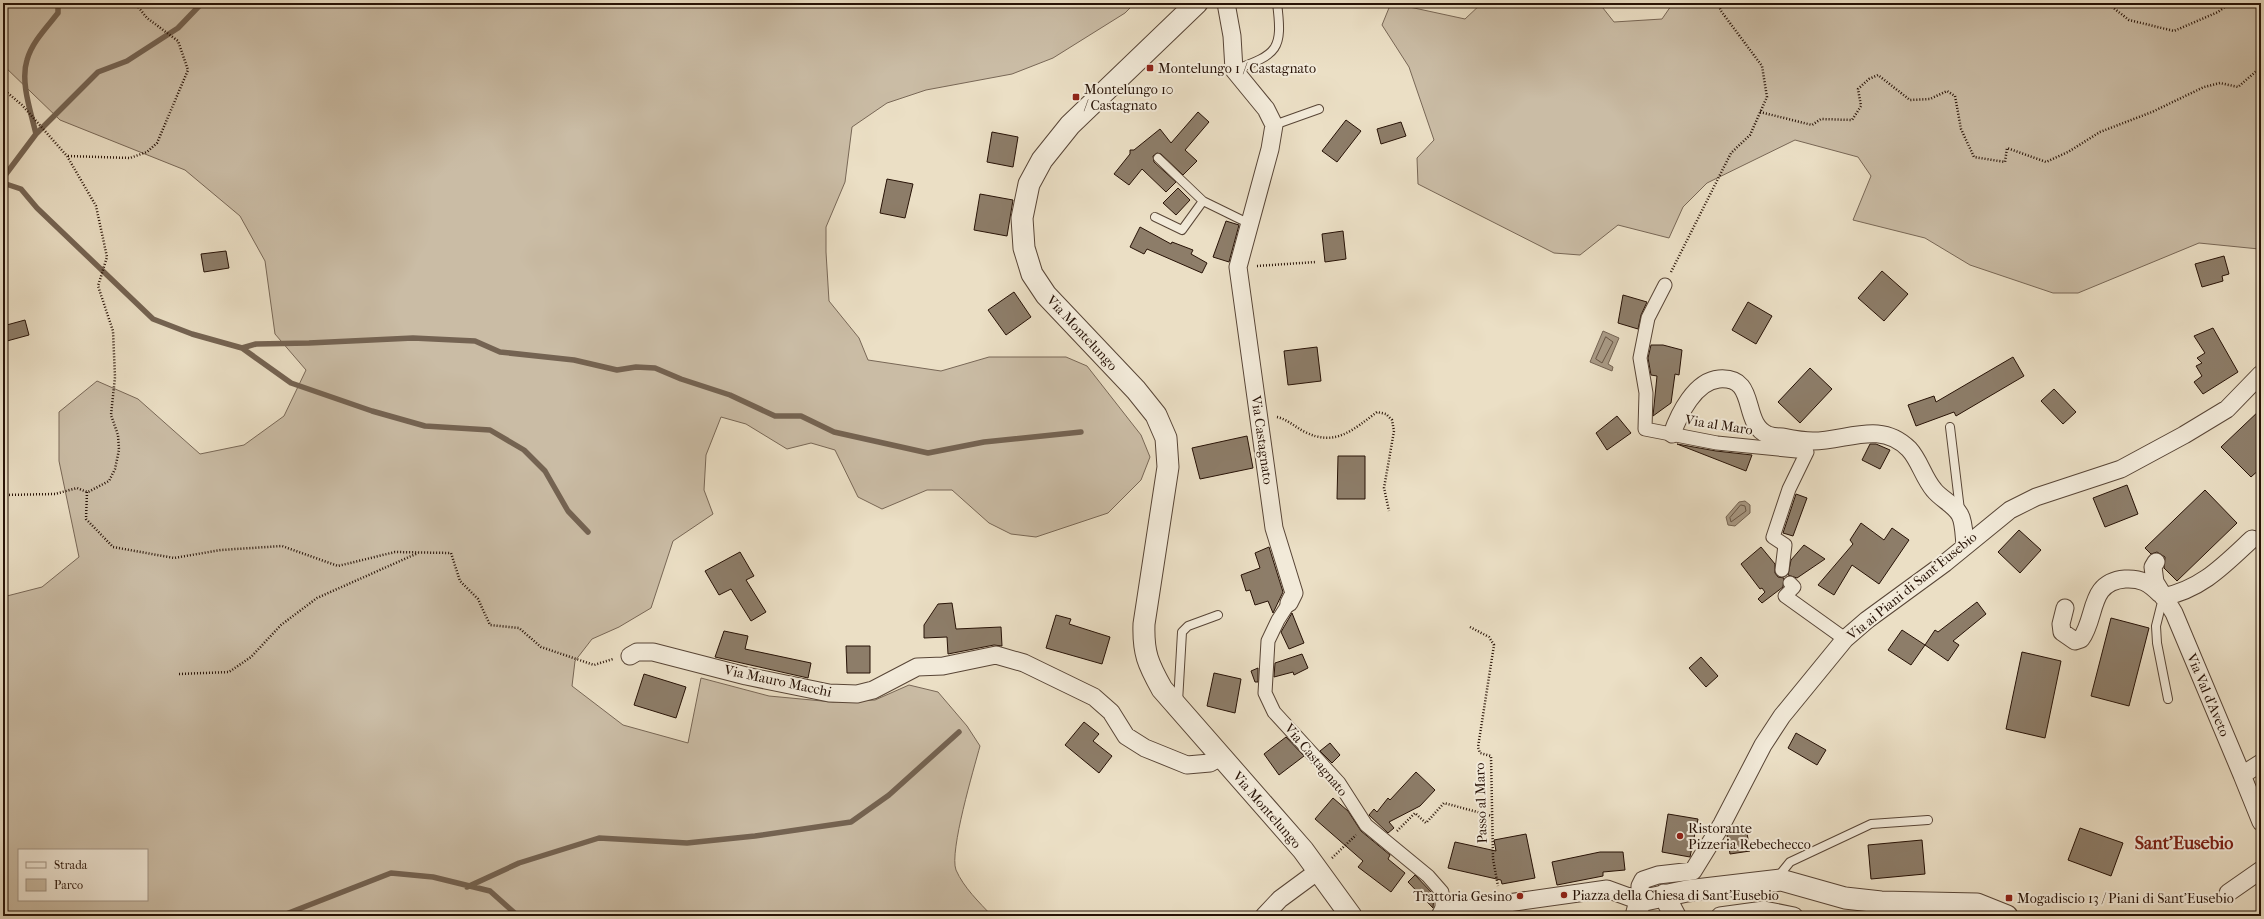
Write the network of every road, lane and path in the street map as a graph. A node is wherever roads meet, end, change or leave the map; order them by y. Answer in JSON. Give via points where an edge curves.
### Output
{"nodes":[{"id":1,"x":135,"y":3,"type":"edge"},
{"id":2,"x":1197,"y":3,"type":"edge"},
{"id":3,"x":1226,"y":3,"type":"edge"},
{"id":4,"x":1276,"y":3,"type":"edge"},
{"id":5,"x":1718,"y":3,"type":"edge"},
{"id":6,"x":2107,"y":3,"type":"edge"},
{"id":7,"x":2230,"y":3,"type":"edge"},
{"id":8,"x":2261,"y":67,"type":"edge"},
{"id":9,"x":1234,"y":70,"type":"junction"},
{"id":10,"x":3,"y":89,"type":"edge"},
{"id":11,"x":1319,"y":109,"type":"dead end"},
{"id":12,"x":1760,"y":112,"type":"junction"},
{"id":13,"x":1274,"y":125,"type":"junction"},
{"id":14,"x":67,"y":156,"type":"junction"},
{"id":15,"x":1158,"y":158,"type":"dead end"},
{"id":16,"x":1203,"y":201,"type":"junction"},
{"id":17,"x":1155,"y":217,"type":"dead end"},
{"id":18,"x":1250,"y":224,"type":"junction"},
{"id":19,"x":1316,"y":262,"type":"dead end"},
{"id":20,"x":1238,"y":267,"type":"junction"},
{"id":21,"x":1665,"y":285,"type":"joint"},
{"id":22,"x":2261,"y":374,"type":"edge"},
{"id":23,"x":1259,"y":418,"type":"junction"},
{"id":24,"x":1950,"y":427,"type":"dead end"},
{"id":25,"x":1672,"y":434,"type":"junction"},
{"id":26,"x":88,"y":492,"type":"junction"},
{"id":27,"x":3,"y":495,"type":"edge"},
{"id":28,"x":1389,"y":511,"type":"dead end"},
{"id":29,"x":1960,"y":515,"type":"junction"},
{"id":30,"x":2252,"y":539,"type":"dead end"},
{"id":31,"x":1965,"y":545,"type":"junction"},
{"id":32,"x":420,"y":552,"type":"junction"},
{"id":33,"x":2156,"y":562,"type":"dead end"},
{"id":34,"x":1782,"y":570,"type":"dead end"},
{"id":35,"x":1790,"y":583,"type":"dead end"},
{"id":36,"x":2163,"y":597,"type":"junction"},
{"id":37,"x":1289,"y":603,"type":"joint"},
{"id":38,"x":2065,"y":608,"type":"dead end"},
{"id":39,"x":1218,"y":615,"type":"dead end"},
{"id":40,"x":1470,"y":626,"type":"dead end"},
{"id":41,"x":1845,"y":639,"type":"junction"},
{"id":42,"x":630,"y":656,"type":"joint"},
{"id":43,"x":179,"y":674,"type":"dead end"},
{"id":44,"x":2168,"y":699,"type":"dead end"},
{"id":45,"x":1178,"y":707,"type":"junction"},
{"id":46,"x":1221,"y":757,"type":"junction"},
{"id":47,"x":2261,"y":763,"type":"edge"},
{"id":48,"x":2242,"y":775,"type":"junction"},
{"id":49,"x":1492,"y":816,"type":"junction"},
{"id":50,"x":1928,"y":820,"type":"dead end"},
{"id":51,"x":2261,"y":822,"type":"edge"},
{"id":52,"x":1366,"y":825,"type":"junction"},
{"id":53,"x":1385,"y":843,"type":"junction"},
{"id":54,"x":2261,"y":870,"type":"edge"},
{"id":55,"x":1318,"y":871,"type":"junction"},
{"id":56,"x":1775,"y":881,"type":"junction"},
{"id":57,"x":2228,"y":892,"type":"dead end"},
{"id":58,"x":1668,"y":894,"type":"junction"},
{"id":59,"x":1501,"y":904,"type":"junction"},
{"id":60,"x":1473,"y":908,"type":"joint"},
{"id":61,"x":1638,"y":908,"type":"edge"},
{"id":62,"x":1441,"y":914,"type":"edge"},
{"id":63,"x":1264,"y":916,"type":"edge"},
{"id":64,"x":1351,"y":916,"type":"edge"},
{"id":65,"x":1675,"y":916,"type":"edge"},
{"id":66,"x":1720,"y":916,"type":"edge"},
{"id":67,"x":1794,"y":916,"type":"edge"},
{"id":68,"x":2007,"y":916,"type":"edge"}],
"edges":[{"from":1,"to":14,"type":"path","via":[[147,18],[178,41],[188,70],[157,143],[147,152],[130,158]]},
{"from":2,"to":45,"type":"street","name":"Via Montelungo","via":[[1070,126],[1042,160],[1029,184],[1022,218],[1024,248],[1032,274],[1046,295],[1156,414],[1166,438],[1168,467],[1146,605],[1143,646],[1162,689]]},
{"from":3,"to":9,"type":"street","via":[[1232,36]]},
{"from":4,"to":9,"type":"lane","via":[[1280,28],[1276,46],[1264,59]]},
{"from":5,"to":12,"type":"path","via":[[1721,11],[1762,66],[1767,97]]},
{"from":6,"to":7,"type":"path","via":[[2129,20],[2174,31],[2218,12]]},
{"from":8,"to":12,"type":"path","via":[[2238,87],[2220,83],[2204,87],[2152,112],[2100,132],[2046,162],[2007,148],[2005,162],[1974,156],[1961,129],[1955,96],[1947,91],[1930,99],[1910,100],[1878,76],[1869,79],[1858,89],[1861,106],[1852,120],[1821,119],[1812,125]]},
{"from":9,"to":13,"type":"street","via":[[1266,109]]},
{"from":10,"to":14,"type":"path"},
{"from":11,"to":13,"type":"lane"},
{"from":12,"to":21,"type":"path","via":[[1750,135],[1731,153]]},
{"from":13,"to":18,"type":"street","name":"Via Castagnato"},
{"from":14,"to":26,"type":"path","via":[[96,206],[107,257],[98,286],[113,331],[116,377],[112,415],[119,450],[115,469],[109,481]]},
{"from":15,"to":16,"type":"lane"},
{"from":16,"to":17,"type":"lane","via":[[1182,230]]},
{"from":16,"to":18,"type":"lane"},
{"from":18,"to":20,"type":"street","name":"Via Castagnato"},
{"from":19,"to":20,"type":"path"},
{"from":20,"to":23,"type":"street","name":"Via Castagnato"},
{"from":21,"to":25,"type":"street","name":"Via al Maro","via":[[1648,318],[1640,358],[1646,393],[1644,429]]},
{"from":22,"to":31,"type":"street","name":"Via ai Piani di Sant'Eusebio","via":[[2227,409],[2196,428],[2121,469],[2036,497],[2010,510]]},
{"from":23,"to":28,"type":"path","via":[[1276,416],[1305,432],[1321,438],[1333,438],[1357,427],[1377,412],[1386,414],[1392,420],[1394,431],[1384,488]]},
{"from":23,"to":37,"type":"street","name":"Via Castagnato","via":[[1274,528],[1294,592]]},
{"from":24,"to":29,"type":"lane"},
{"from":25,"to":29,"type":"street","via":[[1684,407],[1703,386],[1717,379],[1732,380],[1740,384],[1746,392],[1756,425],[1769,435],[1814,441],[1864,433],[1881,433],[1898,440],[1918,460],[1933,490]]},
{"from":25,"to":34,"type":"street","name":"Via al Maro","via":[[1717,443],[1807,452],[1789,489],[1773,537],[1785,545]]},
{"from":26,"to":27,"type":"path","via":[[77,488],[54,494]]},
{"from":26,"to":32,"type":"path","via":[[86,519],[113,547],[145,553],[174,558],[221,550],[282,546],[338,566],[395,552]]},
{"from":29,"to":31,"type":"street"},
{"from":30,"to":36,"type":"street","via":[[2213,575],[2182,593]]},
{"from":31,"to":41,"type":"street","name":"Via ai Piani di Sant'Eusebio"},
{"from":32,"to":42,"type":"path","via":[[451,553],[460,581],[478,599],[490,625],[519,628],[541,647],[594,665]]},
{"from":32,"to":43,"type":"path","via":[[317,598],[281,624],[251,657],[230,672]]},
{"from":33,"to":36,"type":"street","name":"Via Val d'Aveto","via":[[2153,575]]},
{"from":35,"to":41,"type":"street","via":[[1794,587],[1785,596]]},
{"from":36,"to":38,"type":"street","name":"Via Val d'Aveto","via":[[2149,583],[2140,579],[2114,581],[2100,592],[2092,606],[2086,631],[2081,639],[2075,641],[2062,632]]},
{"from":36,"to":44,"type":"lane","via":[[2156,626]]},
{"from":36,"to":48,"type":"street","name":"Via Val d'Aveto","via":[[2174,613]]},
{"from":37,"to":52,"type":"street","name":"Via Castagnato","via":[[1268,641],[1265,693],[1274,712],[1338,783]]},
{"from":39,"to":45,"type":"lane","via":[[1188,626],[1182,632]]},
{"from":40,"to":49,"type":"path","name":"Passo al Maro","via":[[1489,637],[1494,645],[1478,747],[1480,753],[1491,756]]},
{"from":41,"to":61,"type":"street","name":"Via ai Piani di Sant'Eusebio","via":[[1782,716],[1763,745],[1698,867],[1693,871],[1658,875],[1643,880]]},
{"from":42,"to":46,"type":"street","name":"Via Mauro Macchi","via":[[637,652],[653,652],[828,693],[857,694],[873,690],[917,666],[943,666],[996,655],[1024,662],[1094,697],[1111,712],[1126,736],[1145,748],[1187,765],[1210,763]]},
{"from":45,"to":46,"type":"street","name":"Via Montelungo"},
{"from":46,"to":55,"type":"street","name":"Via Montelungo","via":[[1303,850]]},
{"from":47,"to":48,"type":"street"},
{"from":48,"to":51,"type":"street","name":"Via Val d'Aveto"},
{"from":49,"to":53,"type":"path","via":[[1444,803],[1426,823],[1416,813]]},
{"from":49,"to":59,"type":"path","name":"Passo al Maro","via":[[1493,859]]},
{"from":50,"to":56,"type":"lane","via":[[1871,824],[1790,862]]},
{"from":52,"to":53,"type":"street","name":"Via Castagnato"},
{"from":52,"to":55,"type":"path"},
{"from":53,"to":62,"type":"street","name":"Via Castagnato","via":[[1428,876],[1442,892]]},
{"from":54,"to":57,"type":"street"},
{"from":55,"to":63,"type":"street","via":[[1292,888]]},
{"from":55,"to":64,"type":"street","name":"Via Montelungo"},
{"from":56,"to":58,"type":"street"},
{"from":56,"to":68,"type":"street","via":[[1781,880],[1845,898],[1881,902],[1976,904]]},
{"from":58,"to":61,"type":"street"},
{"from":58,"to":65,"type":"street"},
{"from":59,"to":60,"type":"street"},
{"from":59,"to":61,"type":"street","via":[[1607,889]]},
{"from":60,"to":62,"type":"street"},
{"from":66,"to":67,"type":"street","via":[[1764,910]]}]}
